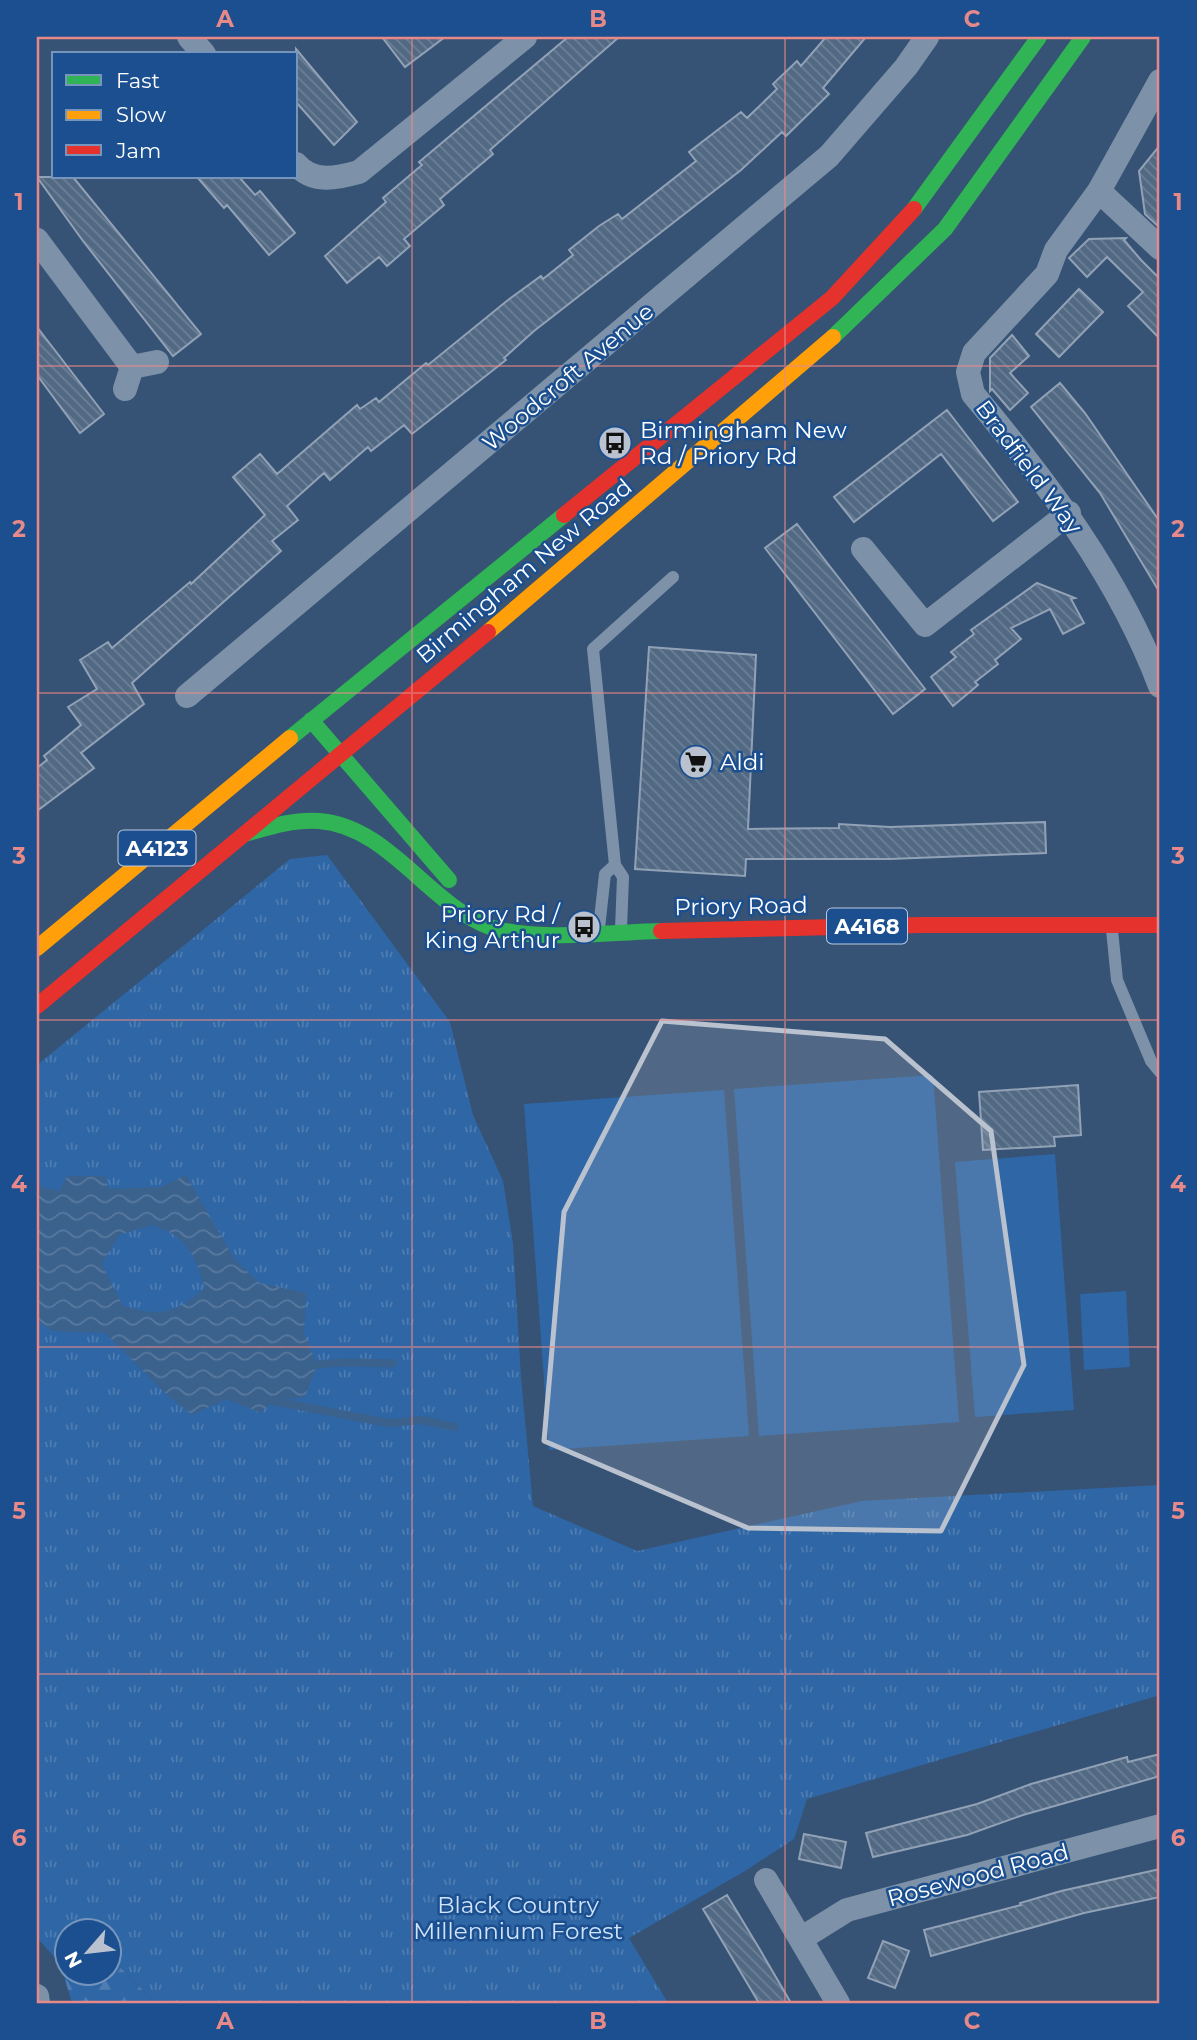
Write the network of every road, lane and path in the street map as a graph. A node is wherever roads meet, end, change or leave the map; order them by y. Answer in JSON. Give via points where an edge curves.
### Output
{"nodes":[{"id":1,"x":189,"y":37,"type":"edge"},
{"id":2,"x":525,"y":37,"type":"edge"},
{"id":3,"x":927,"y":37,"type":"edge"},
{"id":4,"x":1039,"y":37,"type":"edge"},
{"id":5,"x":1083,"y":37,"type":"edge"},
{"id":6,"x":202,"y":52,"type":"edge"},
{"id":7,"x":1160,"y":81,"type":"edge"},
{"id":8,"x":298,"y":167,"type":"edge"},
{"id":9,"x":1099,"y":191,"type":"junction"},
{"id":10,"x":37,"y":240,"type":"edge"},
{"id":11,"x":1160,"y":248,"type":"edge"},
{"id":12,"x":157,"y":362,"type":"dead end"},
{"id":13,"x":1069,"y":513,"type":"junction"},
{"id":14,"x":863,"y":549,"type":"dead end"},
{"id":15,"x":673,"y":577,"type":"dead end"},
{"id":16,"x":1160,"y":683,"type":"edge"},
{"id":17,"x":187,"y":696,"type":"dead end"},
{"id":18,"x":311,"y":720,"type":"junction"},
{"id":19,"x":339,"y":756,"type":"junction"},
{"id":20,"x":245,"y":834,"type":"junction"},
{"id":21,"x":615,"y":865,"type":"junction"},
{"id":22,"x":466,"y":892,"type":"dead end"},
{"id":23,"x":526,"y":918,"type":"dead end"},
{"id":24,"x":1160,"y":925,"type":"edge"},
{"id":25,"x":1112,"y":926,"type":"junction"},
{"id":26,"x":621,"y":931,"type":"junction"},
{"id":27,"x":575,"y":932,"type":"junction"},
{"id":28,"x":599,"y":932,"type":"junction"},
{"id":29,"x":37,"y":948,"type":"edge"},
{"id":30,"x":37,"y":1006,"type":"edge"},
{"id":31,"x":1160,"y":1072,"type":"edge"},
{"id":32,"x":1160,"y":1826,"type":"edge"},
{"id":33,"x":766,"y":1880,"type":"dead end"},
{"id":34,"x":802,"y":1938,"type":"junction"},
{"id":35,"x":37,"y":1996,"type":"edge"},
{"id":36,"x":38,"y":2003,"type":"edge"},
{"id":37,"x":838,"y":2003,"type":"edge"}],
"edges":[{"from":1,"to":6,"type":"street"},
{"from":2,"to":8,"type":"street","via":[[359,172],[335,179],[316,178]]},
{"from":3,"to":17,"type":"street","name":"Woodcroft Avenue","via":[[828,156]]},
{"from":4,"to":18,"type":"main road","name":"Birmingham New Road","number":"A4123","via":[[926,195],[832,298]]},
{"from":5,"to":19,"type":"main road","name":"Birmingham New Road","number":"A4123","via":[[946,229],[862,313]]},
{"from":7,"to":9,"type":"street","name":"Bradfield Way"},
{"from":9,"to":11,"type":"street"},
{"from":9,"to":13,"type":"street","name":"Bradfield Way","via":[[1056,250],[1047,274],[974,353],[968,372],[973,394]]},
{"from":10,"to":12,"type":"street","via":[[129,378]]},
{"from":13,"to":14,"type":"street","via":[[925,625]]},
{"from":13,"to":16,"type":"street","name":"Bradfield Way"},
{"from":15,"to":21,"type":"lane","via":[[593,649]]},
{"from":18,"to":19,"type":"main road"},
{"from":18,"to":29,"type":"main road","name":"Birmingham New Road","number":"A4123"},
{"from":19,"to":20,"type":"main road","name":"Birmingham New Road","number":"A4123"},
{"from":19,"to":22,"type":"main road","via":[[443,876]]},
{"from":20,"to":27,"type":"main road","name":"Priory Road","number":"A4168","via":[[286,823],[328,821],[368,839],[470,918],[501,931]]},
{"from":20,"to":30,"type":"main road","name":"Birmingham New Road","number":"A4123"},
{"from":21,"to":26,"type":"lane","via":[[623,877]]},
{"from":21,"to":28,"type":"lane","via":[[605,874]]},
{"from":23,"to":27,"type":"main road","name":"Priory Road","number":"A4168"},
{"from":24,"to":25,"type":"main road","name":"Priory Road","number":"A4168"},
{"from":25,"to":26,"type":"main road","name":"Priory Road","number":"A4168"},
{"from":25,"to":31,"type":"lane","via":[[1117,980]]},
{"from":26,"to":28,"type":"main road","name":"Priory Road","number":"A4168"},
{"from":27,"to":28,"type":"main road","name":"Priory Road","number":"A4168"},
{"from":32,"to":34,"type":"street","name":"Rosewood Road","via":[[847,1910]]},
{"from":33,"to":34,"type":"street"},
{"from":34,"to":37,"type":"street"},
{"from":35,"to":36,"type":"street"}]}
